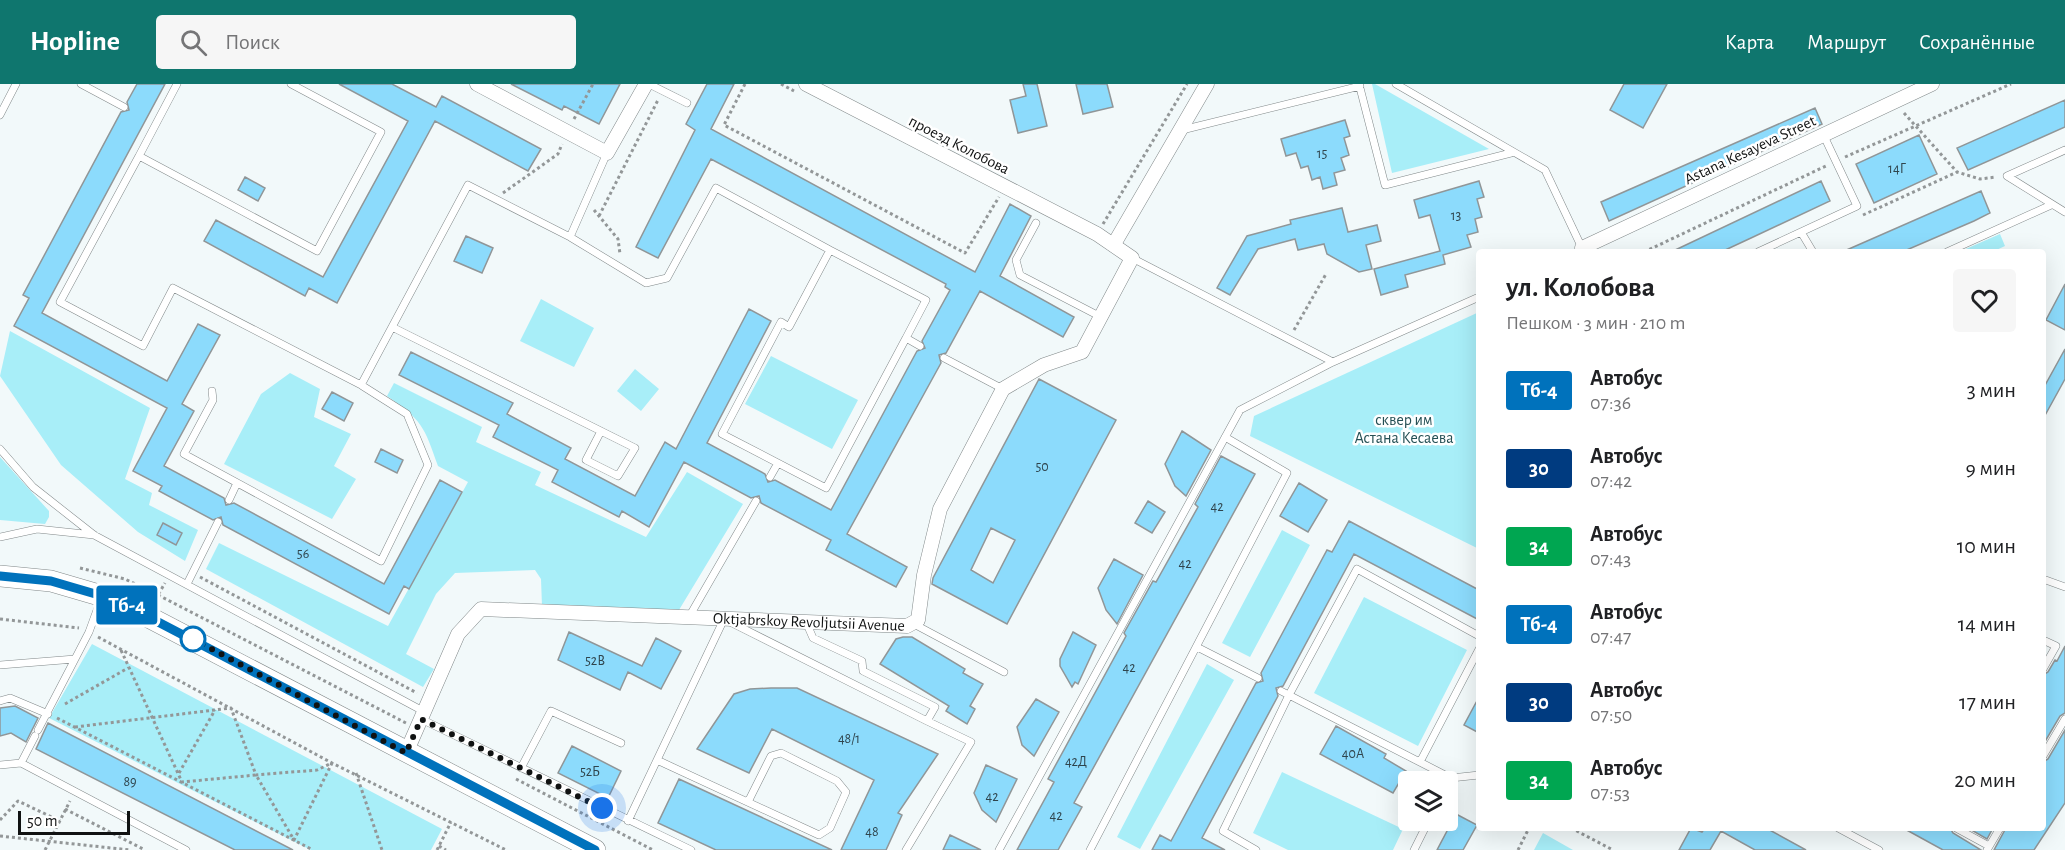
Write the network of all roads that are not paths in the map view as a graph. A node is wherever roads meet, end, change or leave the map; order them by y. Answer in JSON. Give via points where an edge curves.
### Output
{"nodes":[{"id":1,"x":16,"y":84,"type":"edge"},
{"id":2,"x":81,"y":84,"type":"edge"},
{"id":3,"x":177,"y":84,"type":"edge"},
{"id":4,"x":291,"y":84,"type":"edge"},
{"id":5,"x":477,"y":84,"type":"edge"},
{"id":6,"x":647,"y":84,"type":"edge"},
{"id":7,"x":806,"y":84,"type":"edge"},
{"id":8,"x":1207,"y":84,"type":"edge"},
{"id":9,"x":1396,"y":84,"type":"edge"},
{"id":10,"x":1932,"y":84,"type":"edge"},
{"id":11,"x":1360,"y":85,"type":"edge"},
{"id":12,"x":687,"y":103,"type":"dead end"},
{"id":13,"x":124,"y":107,"type":"dead end"},
{"id":14,"x":0,"y":115,"type":"edge"},
{"id":15,"x":147,"y":119,"type":"dead end"},
{"id":16,"x":156,"y":123,"type":"junction"},
{"id":17,"x":1179,"y":130,"type":"junction"},
{"id":18,"x":1823,"y":134,"type":"junction"},
{"id":19,"x":2065,"y":150,"type":"edge"},
{"id":20,"x":607,"y":153,"type":"junction"},
{"id":21,"x":1511,"y":153,"type":"junction"},
{"id":22,"x":139,"y":156,"type":"junction"},
{"id":23,"x":2051,"y":205,"type":"junction"},
{"id":24,"x":2065,"y":212,"type":"edge"},
{"id":25,"x":1036,"y":223,"type":"dead end"},
{"id":26,"x":1801,"y":232,"type":"junction"},
{"id":27,"x":570,"y":237,"type":"junction"},
{"id":28,"x":1114,"y":244,"type":"junction"},
{"id":29,"x":1579,"y":249,"type":"edge"},
{"id":30,"x":1584,"y":249,"type":"edge"},
{"id":31,"x":1764,"y":249,"type":"edge"},
{"id":32,"x":1810,"y":249,"type":"edge"},
{"id":33,"x":1954,"y":249,"type":"edge"},
{"id":34,"x":830,"y":250,"type":"junction"},
{"id":35,"x":1132,"y":258,"type":"junction"},
{"id":36,"x":1476,"y":298,"type":"edge"},
{"id":37,"x":1101,"y":317,"type":"junction"},
{"id":38,"x":392,"y":327,"type":"junction"},
{"id":39,"x":906,"y":338,"type":"junction"},
{"id":40,"x":920,"y":346,"type":"dead end"},
{"id":41,"x":944,"y":358,"type":"dead end"},
{"id":42,"x":1333,"y":362,"type":"junction"},
{"id":43,"x":361,"y":385,"type":"junction"},
{"id":44,"x":1003,"y":389,"type":"junction"},
{"id":45,"x":212,"y":391,"type":"dead end"},
{"id":46,"x":601,"y":431,"type":"junction"},
{"id":47,"x":1225,"y":437,"type":"junction"},
{"id":48,"x":0,"y":449,"type":"edge"},
{"id":49,"x":778,"y":463,"type":"junction"},
{"id":50,"x":770,"y":477,"type":"dead end"},
{"id":51,"x":237,"y":483,"type":"junction"},
{"id":52,"x":229,"y":500,"type":"dead end"},
{"id":53,"x":756,"y":501,"type":"dead end"},
{"id":54,"x":218,"y":522,"type":"dead end"},
{"id":55,"x":94,"y":535,"type":"junction"},
{"id":56,"x":0,"y":537,"type":"edge"},
{"id":57,"x":0,"y":576,"type":"edge"},
{"id":58,"x":2046,"y":580,"type":"edge"},
{"id":59,"x":187,"y":584,"type":"junction"},
{"id":60,"x":2065,"y":587,"type":"edge"},
{"id":61,"x":102,"y":594,"type":"junction"},
{"id":62,"x":689,"y":617,"type":"junction"},
{"id":63,"x":724,"y":619,"type":"junction"},
{"id":64,"x":806,"y":622,"type":"junction"},
{"id":65,"x":912,"y":623,"type":"junction"},
{"id":66,"x":1476,"y":634,"type":"edge"},
{"id":67,"x":2046,"y":641,"type":"edge"},
{"id":68,"x":2056,"y":646,"type":"junction"},
{"id":69,"x":1197,"y":647,"type":"junction"},
{"id":70,"x":2065,"y":651,"type":"edge"},
{"id":71,"x":1476,"y":656,"type":"edge"},
{"id":72,"x":75,"y":659,"type":"junction"},
{"id":73,"x":2046,"y":664,"type":"edge"},
{"id":74,"x":0,"y":665,"type":"edge"},
{"id":75,"x":1004,"y":672,"type":"dead end"},
{"id":76,"x":1258,"y":678,"type":"dead end"},
{"id":77,"x":1281,"y":691,"type":"dead end"},
{"id":78,"x":1289,"y":695,"type":"junction"},
{"id":79,"x":0,"y":701,"type":"edge"},
{"id":80,"x":48,"y":714,"type":"junction"},
{"id":81,"x":422,"y":714,"type":"junction"},
{"id":82,"x":2065,"y":719,"type":"edge"},
{"id":83,"x":927,"y":721,"type":"junction"},
{"id":84,"x":621,"y":743,"type":"dead end"},
{"id":85,"x":2046,"y":751,"type":"edge"},
{"id":86,"x":406,"y":753,"type":"junction"},
{"id":87,"x":657,"y":760,"type":"junction"},
{"id":88,"x":1420,"y":762,"type":"junction"},
{"id":89,"x":21,"y":763,"type":"junction"},
{"id":90,"x":0,"y":765,"type":"edge"},
{"id":91,"x":521,"y":768,"type":"junction"},
{"id":92,"x":1433,"y":771,"type":"edge"},
{"id":93,"x":1476,"y":776,"type":"edge"},
{"id":94,"x":1458,"y":780,"type":"edge"},
{"id":95,"x":748,"y":802,"type":"junction"},
{"id":96,"x":628,"y":821,"type":"junction"},
{"id":97,"x":1424,"y":831,"type":"edge"},
{"id":98,"x":1844,"y":831,"type":"edge"},
{"id":99,"x":1961,"y":831,"type":"edge"},
{"id":100,"x":1998,"y":831,"type":"edge"},
{"id":101,"x":1988,"y":848,"type":"edge"},
{"id":102,"x":186,"y":850,"type":"edge"},
{"id":103,"x":595,"y":850,"type":"edge"},
{"id":104,"x":691,"y":850,"type":"edge"},
{"id":105,"x":906,"y":850,"type":"edge"},
{"id":106,"x":999,"y":850,"type":"edge"},
{"id":107,"x":1090,"y":850,"type":"edge"},
{"id":108,"x":1256,"y":850,"type":"edge"},
{"id":109,"x":1414,"y":850,"type":"edge"},
{"id":110,"x":1879,"y":850,"type":"edge"}],
"edges":[{"from":1,"to":14,"type":"lane"},
{"from":2,"to":13,"type":"lane"},
{"from":3,"to":16,"type":"lane"},
{"from":4,"to":22,"type":"lane","via":[[381,132],[317,251]]},
{"from":5,"to":20,"type":"street"},
{"from":6,"to":12,"type":"lane"},
{"from":6,"to":20,"type":"street"},
{"from":7,"to":28,"type":"street","name":"проезд Колобова"},
{"from":8,"to":17,"type":"street"},
{"from":9,"to":21,"type":"lane"},
{"from":10,"to":18,"type":"street","name":"Astana Kesayeva Street"},
{"from":11,"to":17,"type":"lane"},
{"from":11,"to":21,"type":"lane","via":[[1385,185]]},
{"from":15,"to":16,"type":"lane"},
{"from":16,"to":22,"type":"lane"},
{"from":17,"to":28,"type":"street"},
{"from":18,"to":26,"type":"lane","via":[[1857,206]]},
{"from":18,"to":30,"type":"street","name":"Astana Kesayeva Street"},
{"from":19,"to":23,"type":"lane","via":[[2007,176]]},
{"from":20,"to":27,"type":"lane"},
{"from":21,"to":29,"type":"lane","via":[[1545,170]]},
{"from":22,"to":43,"type":"lane","via":[[60,302],[143,346],[173,288]]},
{"from":23,"to":24,"type":"lane"},
{"from":23,"to":33,"type":"lane"},
{"from":25,"to":37,"type":"lane","via":[[1016,260],[1020,275]]},
{"from":26,"to":31,"type":"lane"},
{"from":26,"to":32,"type":"lane"},
{"from":27,"to":34,"type":"lane","via":[[646,283],[667,278],[716,188]]},
{"from":27,"to":38,"type":"lane","via":[[468,185]]},
{"from":28,"to":35,"type":"street","name":"проезд Колобова"},
{"from":34,"to":39,"type":"lane","via":[[926,300]]},
{"from":34,"to":49,"type":"lane","via":[[789,327],[781,322],[722,434]]},
{"from":35,"to":37,"type":"street"},
{"from":35,"to":42,"type":"lane"},
{"from":36,"to":42,"type":"lane"},
{"from":37,"to":44,"type":"street","via":[[1082,352],[1044,366]]},
{"from":38,"to":43,"type":"lane"},
{"from":38,"to":46,"type":"lane"},
{"from":39,"to":40,"type":"lane"},
{"from":39,"to":49,"type":"lane","via":[[826,488]]},
{"from":41,"to":44,"type":"lane"},
{"from":42,"to":47,"type":"lane","via":[[1240,410]]},
{"from":43,"to":51,"type":"lane","via":[[407,414],[428,465],[381,561]]},
{"from":44,"to":65,"type":"street","name":"Oktjabrskoy Revoljutsii Avenue","via":[[940,509],[924,575],[921,609],[918,620]]},
{"from":45,"to":51,"type":"lane","via":[[213,400],[184,454]]},
{"from":46,"to":46,"type":"lane","via":[[634,448],[618,476],[586,460]]},
{"from":47,"to":69,"type":"lane","via":[[1287,473]]},
{"from":47,"to":106,"type":"lane"},
{"from":48,"to":55,"type":"lane","via":[[33,487]]},
{"from":49,"to":50,"type":"lane"},
{"from":51,"to":52,"type":"lane"},
{"from":53,"to":62,"type":"lane"},
{"from":54,"to":59,"type":"lane"},
{"from":55,"to":56,"type":"lane","via":[[37,529]]},
{"from":55,"to":59,"type":"lane"},
{"from":57,"to":61,"type":"main road","via":[[51,581]]},
{"from":58,"to":60,"type":"lane"},
{"from":59,"to":81,"type":"lane"},
{"from":61,"to":72,"type":"lane"},
{"from":61,"to":86,"type":"main road"},
{"from":62,"to":63,"type":"street","name":"Oktjabrskoy Revoljutsii Avenue"},
{"from":62,"to":81,"type":"street","name":"Oktjabrskoy Revoljutsii Avenue","via":[[481,609],[458,634]]},
{"from":63,"to":64,"type":"street","name":"Oktjabrskoy Revoljutsii Avenue"},
{"from":63,"to":83,"type":"lane"},
{"from":63,"to":87,"type":"lane"},
{"from":64,"to":65,"type":"street","name":"Oktjabrskoy Revoljutsii Avenue","via":[[907,626]]},
{"from":64,"to":83,"type":"lane","via":[[813,638],[862,661],[863,671],[934,707]]},
{"from":65,"to":75,"type":"lane"},
{"from":66,"to":78,"type":"lane","via":[[1357,569]]},
{"from":67,"to":68,"type":"lane"},
{"from":68,"to":70,"type":"lane"},
{"from":68,"to":73,"type":"lane"},
{"from":69,"to":76,"type":"lane"},
{"from":69,"to":107,"type":"lane"},
{"from":71,"to":88,"type":"lane"},
{"from":72,"to":74,"type":"lane"},
{"from":72,"to":80,"type":"lane"},
{"from":77,"to":78,"type":"lane"},
{"from":78,"to":88,"type":"lane"},
{"from":78,"to":108,"type":"lane","via":[[1223,831]]},
{"from":79,"to":80,"type":"lane","via":[[10,698]]},
{"from":80,"to":89,"type":"lane"},
{"from":81,"to":86,"type":"street","name":"Oktjabrskoy Revoljutsii Avenue"},
{"from":81,"to":91,"type":"lane"},
{"from":82,"to":85,"type":"lane"},
{"from":83,"to":105,"type":"lane","via":[[970,742]]},
{"from":84,"to":91,"type":"lane","via":[[551,711]]},
{"from":86,"to":103,"type":"main road"},
{"from":87,"to":95,"type":"lane"},
{"from":87,"to":96,"type":"lane"},
{"from":88,"to":92,"type":"lane"},
{"from":89,"to":90,"type":"lane"},
{"from":89,"to":102,"type":"lane"},
{"from":91,"to":96,"type":"lane"},
{"from":93,"to":94,"type":"lane"},
{"from":95,"to":95,"type":"lane","via":[[819,835],[830,828],[846,792],[837,781],[781,753],[771,756]]},
{"from":96,"to":104,"type":"lane"},
{"from":97,"to":109,"type":"lane"},
{"from":98,"to":110,"type":"lane"},
{"from":99,"to":101,"type":"lane"},
{"from":100,"to":101,"type":"lane"}]}
